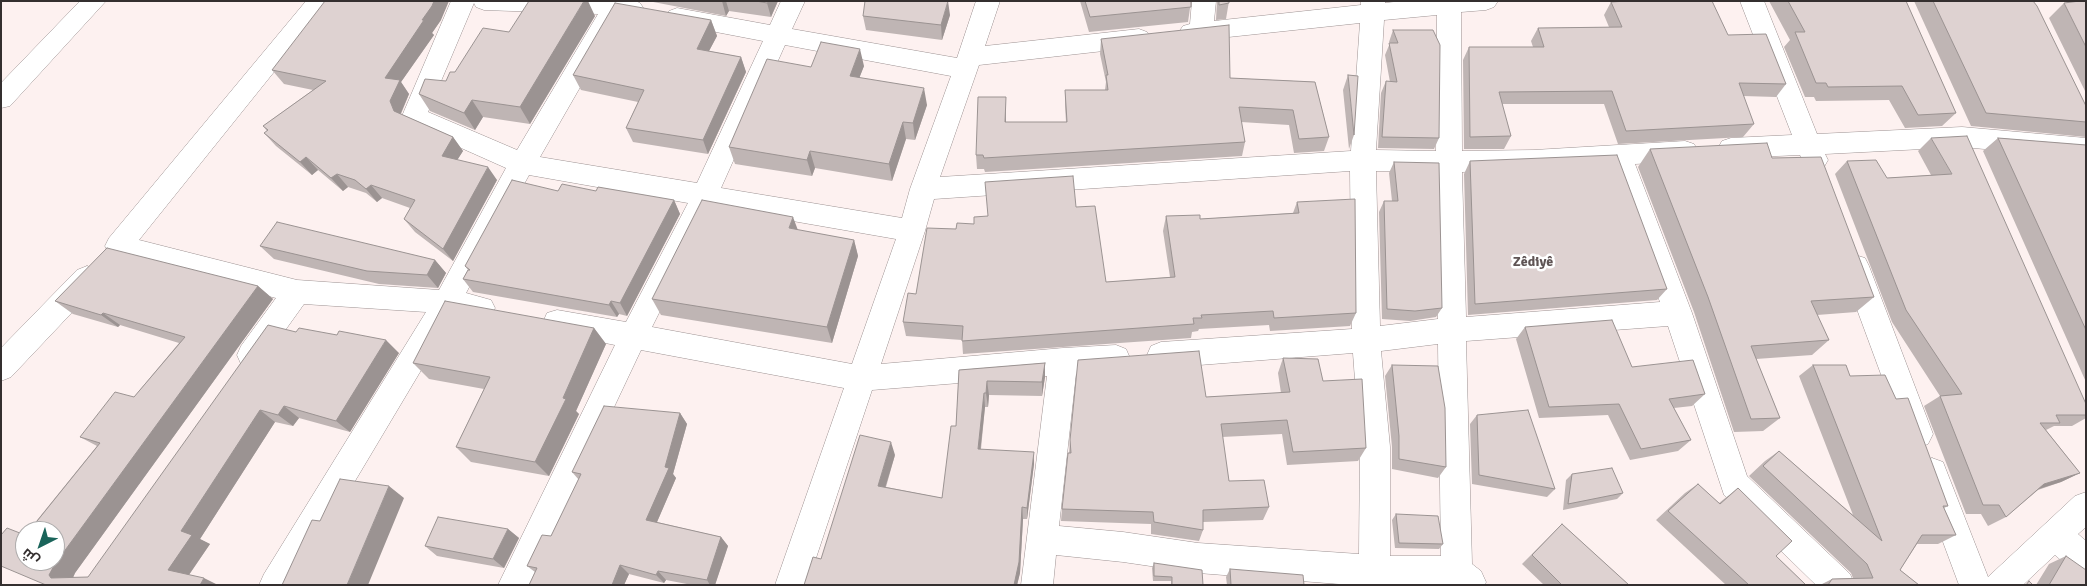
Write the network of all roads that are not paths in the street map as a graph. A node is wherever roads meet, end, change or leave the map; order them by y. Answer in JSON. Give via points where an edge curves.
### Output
{"nodes":[{"id":1,"x":94,"y":1,"type":"edge"},
{"id":2,"x":319,"y":1,"type":"edge"},
{"id":3,"x":463,"y":1,"type":"edge"},
{"id":4,"x":484,"y":1,"type":"edge"},
{"id":5,"x":793,"y":1,"type":"edge"},
{"id":6,"x":988,"y":1,"type":"edge"},
{"id":7,"x":1204,"y":1,"type":"edge"},
{"id":8,"x":1486,"y":1,"type":"edge"},
{"id":9,"x":1752,"y":1,"type":"edge"},
{"id":10,"x":617,"y":3,"type":"edge"},
{"id":11,"x":1449,"y":3,"type":"edge"},
{"id":12,"x":1373,"y":7,"type":"edge"},
{"id":13,"x":1200,"y":32,"type":"junction"},
{"id":14,"x":777,"y":36,"type":"junction"},
{"id":15,"x":968,"y":63,"type":"junction"},
{"id":16,"x":1,"y":99,"type":"edge"},
{"id":17,"x":1950,"y":110,"type":"edge"},
{"id":18,"x":1962,"y":137,"type":"junction"},
{"id":19,"x":1809,"y":144,"type":"junction"},
{"id":20,"x":2086,"y":148,"type":"edge"},
{"id":21,"x":1618,"y":154,"type":"junction"},
{"id":22,"x":1363,"y":160,"type":"junction"},
{"id":23,"x":1448,"y":162,"type":"junction"},
{"id":24,"x":1974,"y":163,"type":"edge"},
{"id":25,"x":522,"y":164,"type":"junction"},
{"id":26,"x":1823,"y":181,"type":"edge"},
{"id":27,"x":923,"y":189,"type":"junction"},
{"id":28,"x":705,"y":196,"type":"junction"},
{"id":29,"x":912,"y":231,"type":"junction"},
{"id":30,"x":1847,"y":245,"type":"edge"},
{"id":31,"x":118,"y":246,"type":"junction"},
{"id":32,"x":297,"y":292,"type":"junction"},
{"id":33,"x":447,"y":302,"type":"junction"},
{"id":34,"x":503,"y":312,"type":"edge"},
{"id":35,"x":1678,"y":314,"type":"junction"},
{"id":36,"x":531,"y":317,"type":"edge"},
{"id":37,"x":1453,"y":330,"type":"junction"},
{"id":38,"x":634,"y":335,"type":"junction"},
{"id":39,"x":1366,"y":340,"type":"junction"},
{"id":40,"x":1063,"y":361,"type":"junction"},
{"id":41,"x":1,"y":368,"type":"edge"},
{"id":42,"x":239,"y":373,"type":"edge"},
{"id":43,"x":860,"y":378,"type":"junction"},
{"id":44,"x":2086,"y":506,"type":"edge"},
{"id":45,"x":2055,"y":535,"type":"junction"},
{"id":46,"x":1043,"y":540,"type":"junction"},
{"id":47,"x":2086,"y":561,"type":"edge"},
{"id":48,"x":1374,"y":578,"type":"edge"},
{"id":49,"x":1462,"y":580,"type":"edge"},
{"id":50,"x":275,"y":585,"type":"edge"},
{"id":51,"x":514,"y":585,"type":"edge"},
{"id":52,"x":791,"y":585,"type":"edge"},
{"id":53,"x":1037,"y":585,"type":"edge"},
{"id":54,"x":1840,"y":585,"type":"edge"},
{"id":55,"x":1975,"y":585,"type":"edge"},
{"id":56,"x":2000,"y":585,"type":"edge"}],
"edges":[{"from":1,"to":16,"type":"street"},
{"from":2,"to":31,"type":"street"},
{"from":3,"to":25,"type":"street","via":[[414,116]]},
{"from":4,"to":10,"type":"street"},
{"from":5,"to":14,"type":"street"},
{"from":6,"to":15,"type":"street"},
{"from":7,"to":13,"type":"street"},
{"from":8,"to":11,"type":"street"},
{"from":9,"to":19,"type":"street"},
{"from":10,"to":14,"type":"street"},
{"from":10,"to":25,"type":"street"},
{"from":11,"to":12,"type":"street"},
{"from":11,"to":23,"type":"street"},
{"from":12,"to":13,"type":"street"},
{"from":12,"to":22,"type":"street"},
{"from":13,"to":15,"type":"street"},
{"from":14,"to":15,"type":"street"},
{"from":14,"to":28,"type":"street"},
{"from":15,"to":27,"type":"street"},
{"from":17,"to":18,"type":"street"},
{"from":18,"to":19,"type":"street"},
{"from":18,"to":20,"type":"street"},
{"from":18,"to":24,"type":"street"},
{"from":19,"to":21,"type":"street"},
{"from":19,"to":26,"type":"street"},
{"from":21,"to":23,"type":"street"},
{"from":21,"to":35,"type":"street"},
{"from":22,"to":23,"type":"street"},
{"from":22,"to":27,"type":"street"},
{"from":22,"to":39,"type":"street"},
{"from":23,"to":37,"type":"street"},
{"from":25,"to":28,"type":"street"},
{"from":25,"to":33,"type":"street"},
{"from":27,"to":29,"type":"street"},
{"from":28,"to":29,"type":"street"},
{"from":28,"to":38,"type":"street"},
{"from":29,"to":43,"type":"street"},
{"from":30,"to":55,"type":"street"},
{"from":31,"to":32,"type":"street"},
{"from":31,"to":41,"type":"street"},
{"from":32,"to":33,"type":"street"},
{"from":32,"to":42,"type":"street"},
{"from":33,"to":34,"type":"street"},
{"from":33,"to":50,"type":"street"},
{"from":35,"to":37,"type":"street"},
{"from":35,"to":54,"type":"street","via":[[1735,485]]},
{"from":36,"to":38,"type":"street"},
{"from":37,"to":39,"type":"street"},
{"from":37,"to":49,"type":"street"},
{"from":38,"to":43,"type":"street"},
{"from":38,"to":51,"type":"street"},
{"from":39,"to":40,"type":"street"},
{"from":39,"to":48,"type":"street","via":[[1375,447]]},
{"from":40,"to":43,"type":"street"},
{"from":40,"to":46,"type":"street"},
{"from":43,"to":52,"type":"street"},
{"from":44,"to":45,"type":"street"},
{"from":45,"to":47,"type":"street"},
{"from":45,"to":56,"type":"street"},
{"from":46,"to":48,"type":"street","via":[[1123,546]]},
{"from":46,"to":53,"type":"street"},
{"from":48,"to":49,"type":"street"}]}
